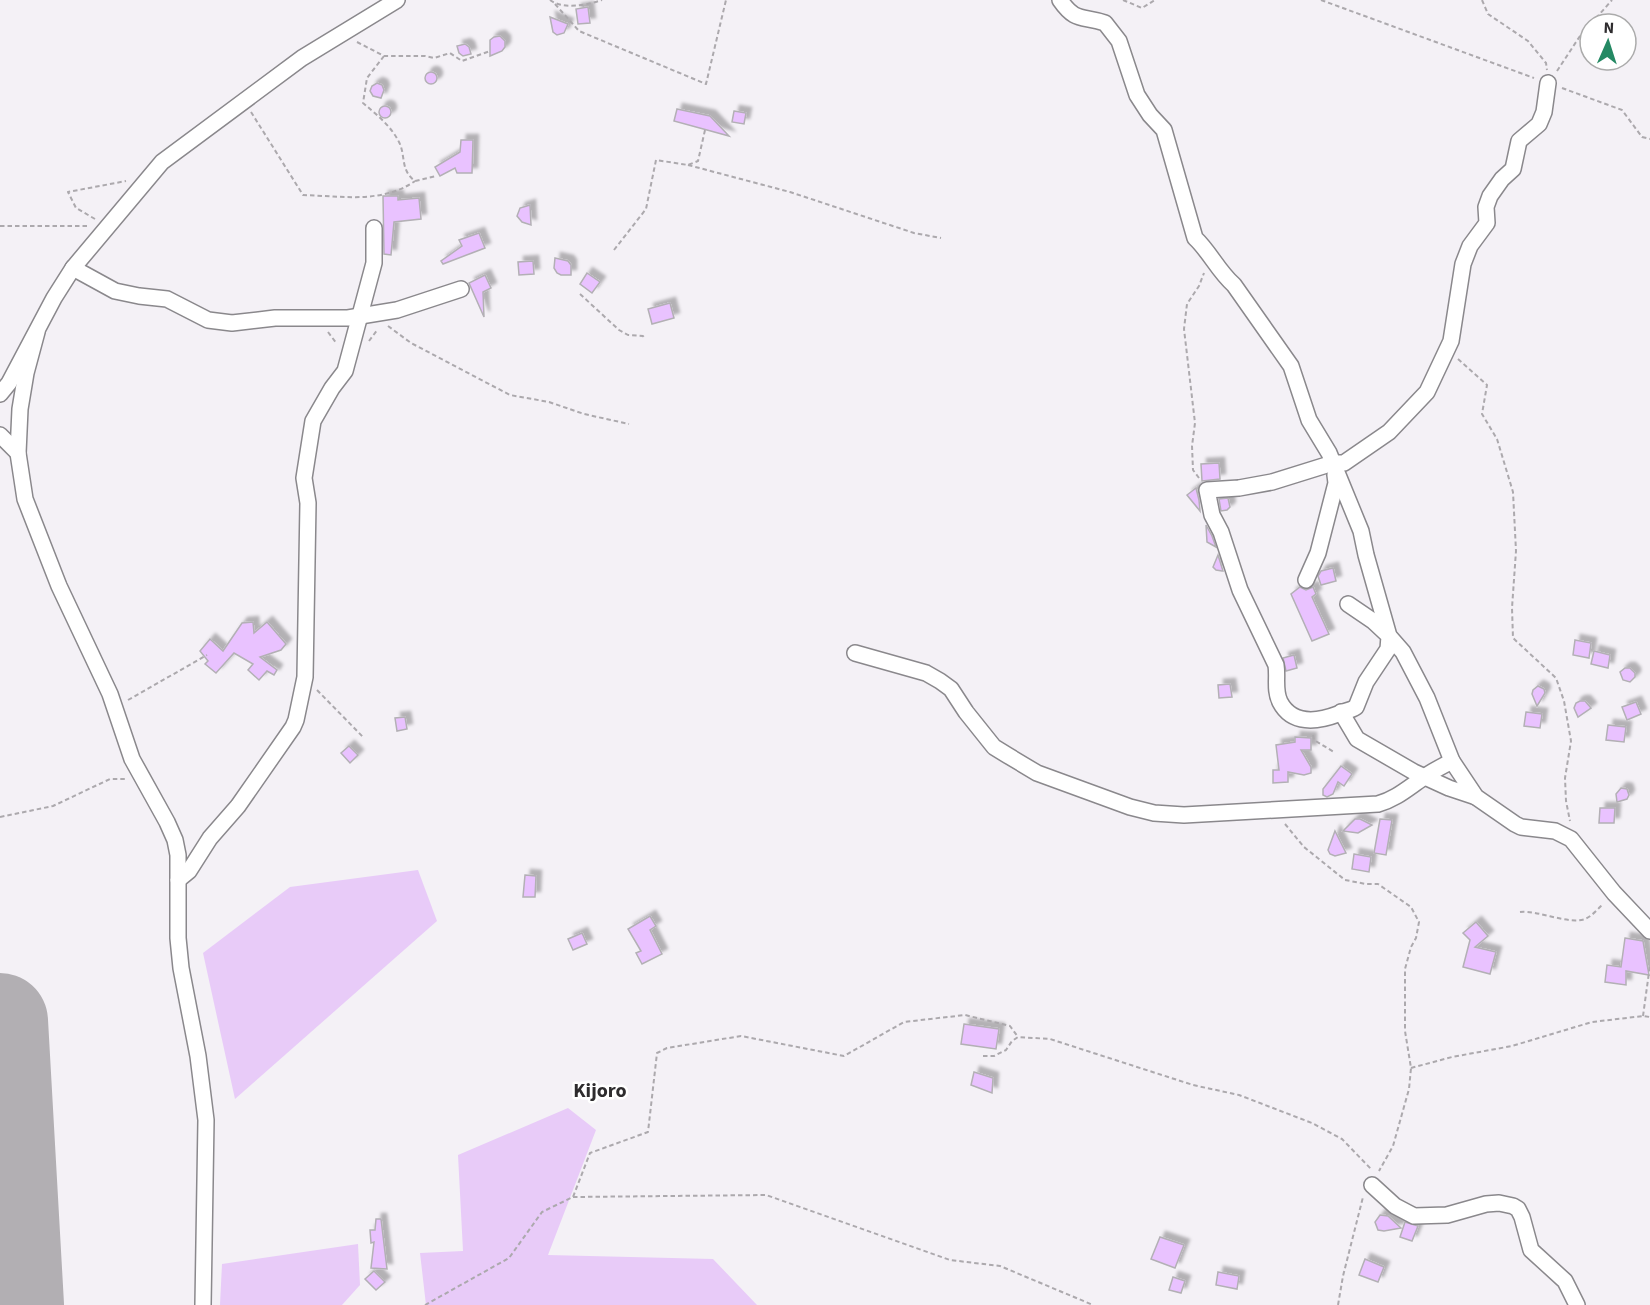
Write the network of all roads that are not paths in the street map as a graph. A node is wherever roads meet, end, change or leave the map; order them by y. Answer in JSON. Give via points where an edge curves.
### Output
{"nodes":[{"id":1,"x":398,"y":0,"type":"edge"},
{"id":2,"x":1060,"y":0,"type":"edge"},
{"id":3,"x":1548,"y":83,"type":"road end"},
{"id":4,"x":374,"y":228,"type":"dead end"},
{"id":5,"x":73,"y":268,"type":"junction"},
{"id":6,"x":461,"y":289,"type":"dead end"},
{"id":7,"x":359,"y":316,"type":"junction"},
{"id":8,"x":37,"y":332,"type":"junction"},
{"id":9,"x":0,"y":394,"type":"edge"},
{"id":10,"x":0,"y":435,"type":"edge"},
{"id":11,"x":18,"y":453,"type":"junction"},
{"id":12,"x":1333,"y":463,"type":"junction"},
{"id":13,"x":1306,"y":580,"type":"dead end"},
{"id":14,"x":1348,"y":604,"type":"dead end"},
{"id":15,"x":1389,"y":636,"type":"junction"},
{"id":16,"x":855,"y":653,"type":"dead end"},
{"id":17,"x":1341,"y":712,"type":"junction"},
{"id":18,"x":1452,"y":761,"type":"junction"},
{"id":19,"x":1425,"y":777,"type":"junction"},
{"id":20,"x":1476,"y":796,"type":"junction"},
{"id":21,"x":178,"y":880,"type":"junction"},
{"id":22,"x":1650,"y":931,"type":"edge"},
{"id":23,"x":1372,"y":1185,"type":"road end"},
{"id":24,"x":203,"y":1305,"type":"edge"},
{"id":25,"x":1576,"y":1305,"type":"edge"}],
"edges":[{"from":1,"to":5,"type":"street","via":[[302,58],[171,155]]},
{"from":2,"to":12,"type":"street","via":[[1079,18],[1105,23],[1119,41],[1137,95],[1164,130],[1195,238],[1291,366],[1310,420]]},
{"from":3,"to":12,"type":"street","via":[[1542,118],[1519,141],[1513,169],[1490,196],[1487,223],[1470,246],[1463,264],[1450,340],[1427,392],[1389,432],[1344,463]]},
{"from":4,"to":7,"type":"street","via":[[374,263]]},
{"from":5,"to":7,"type":"street","via":[[115,291],[167,299],[208,320],[232,324],[275,318]]},
{"from":5,"to":8,"type":"street"},
{"from":6,"to":7,"type":"street","via":[[397,310]]},
{"from":7,"to":21,"type":"street","via":[[345,371],[315,416],[305,465],[305,677],[300,710],[293,728],[238,806]]},
{"from":8,"to":9,"type":"street"},
{"from":8,"to":11,"type":"street","via":[[24,382]]},
{"from":10,"to":11,"type":"street"},
{"from":11,"to":21,"type":"street","via":[[26,500],[59,586],[114,706],[132,759],[175,840]]},
{"from":12,"to":13,"type":"street","via":[[1334,492],[1318,553]]},
{"from":12,"to":15,"type":"street","via":[[1361,531]]},
{"from":12,"to":17,"type":"street","via":[[1272,482],[1207,490],[1212,515],[1240,590],[1276,665],[1280,701],[1295,717],[1310,721]]},
{"from":14,"to":15,"type":"street"},
{"from":15,"to":17,"type":"street","via":[[1388,649],[1366,682],[1356,707]]},
{"from":15,"to":18,"type":"street","via":[[1403,652],[1427,698]]},
{"from":16,"to":19,"type":"street","via":[[926,673],[940,681],[951,689],[994,747],[1037,773],[1154,813],[1378,804],[1402,794]]},
{"from":17,"to":19,"type":"street","via":[[1358,740]]},
{"from":18,"to":19,"type":"street"},
{"from":18,"to":20,"type":"street"},
{"from":19,"to":20,"type":"street"},
{"from":20,"to":22,"type":"street","via":[[1521,827],[1555,831],[1571,839]]},
{"from":21,"to":24,"type":"street","via":[[181,968],[206,1120]]},
{"from":23,"to":25,"type":"street","via":[[1395,1206],[1414,1216],[1446,1215],[1486,1204],[1513,1206],[1522,1217],[1531,1250],[1565,1281]]}]}
